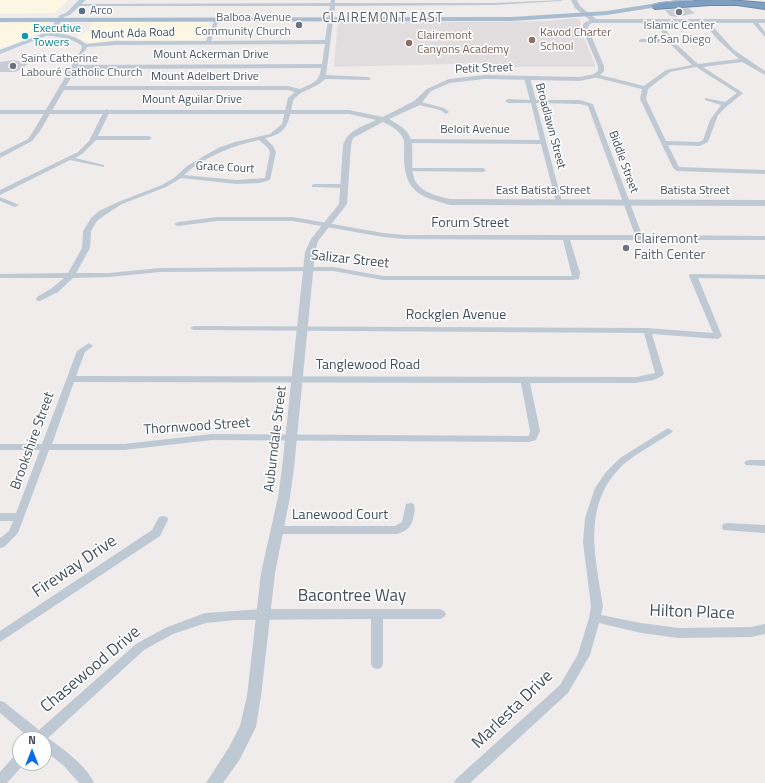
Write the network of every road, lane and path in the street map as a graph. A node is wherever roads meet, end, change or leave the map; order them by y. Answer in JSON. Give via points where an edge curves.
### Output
{"nodes":[{"id":1,"x":83,"y":0,"type":"edge"},
{"id":2,"x":561,"y":0,"type":"edge"},
{"id":3,"x":574,"y":0,"type":"edge"},
{"id":4,"x":662,"y":0,"type":"edge"},
{"id":5,"x":690,"y":0,"type":"edge"},
{"id":6,"x":332,"y":2,"type":"edge"},
{"id":7,"x":75,"y":3,"type":"edge"},
{"id":8,"x":655,"y":6,"type":"junction"},
{"id":9,"x":765,"y":6,"type":"edge"},
{"id":10,"x":589,"y":15,"type":"junction"},
{"id":11,"x":0,"y":16,"type":"edge"},
{"id":12,"x":61,"y":18,"type":"junction"},
{"id":13,"x":217,"y":19,"type":"junction"},
{"id":14,"x":330,"y":19,"type":"junction"},
{"id":15,"x":0,"y":20,"type":"edge"},
{"id":16,"x":658,"y":21,"type":"junction"},
{"id":17,"x":706,"y":21,"type":"junction"},
{"id":18,"x":754,"y":21,"type":"junction"},
{"id":19,"x":765,"y":21,"type":"edge"},
{"id":20,"x":45,"y":34,"type":"junction"},
{"id":21,"x":765,"y":35,"type":"edge"},
{"id":22,"x":641,"y":41,"type":"dead end"},
{"id":23,"x":670,"y":41,"type":"junction"},
{"id":24,"x":208,"y":42,"type":"junction"},
{"id":25,"x":327,"y":42,"type":"junction"},
{"id":26,"x":85,"y":46,"type":"junction"},
{"id":27,"x":0,"y":52,"type":"edge"},
{"id":28,"x":743,"y":60,"type":"junction"},
{"id":29,"x":75,"y":66,"type":"junction"},
{"id":30,"x":324,"y":66,"type":"junction"},
{"id":31,"x":696,"y":66,"type":"junction"},
{"id":32,"x":765,"y":73,"type":"edge"},
{"id":33,"x":596,"y":76,"type":"junction"},
{"id":34,"x":322,"y":77,"type":"junction"},
{"id":35,"x":527,"y":78,"type":"junction"},
{"id":36,"x":368,"y":79,"type":"dead end"},
{"id":37,"x":62,"y":88,"type":"junction"},
{"id":38,"x":645,"y":88,"type":"junction"},
{"id":39,"x":299,"y":91,"type":"junction"},
{"id":40,"x":707,"y":99,"type":"dead end"},
{"id":41,"x":417,"y":102,"type":"junction"},
{"id":42,"x":508,"y":102,"type":"dead end"},
{"id":43,"x":533,"y":102,"type":"junction"},
{"id":44,"x":726,"y":104,"type":"junction"},
{"id":45,"x":48,"y":111,"type":"junction"},
{"id":46,"x":107,"y":111,"type":"junction"},
{"id":47,"x":288,"y":111,"type":"junction"},
{"id":48,"x":0,"y":112,"type":"edge"},
{"id":49,"x":446,"y":112,"type":"dead end"},
{"id":50,"x":383,"y":119,"type":"junction"},
{"id":51,"x":94,"y":138,"type":"junction"},
{"id":52,"x":149,"y":138,"type":"dead end"},
{"id":53,"x":260,"y":138,"type":"junction"},
{"id":54,"x":408,"y":141,"type":"junction"},
{"id":55,"x":543,"y":142,"type":"junction"},
{"id":56,"x":664,"y":143,"type":"junction"},
{"id":57,"x":0,"y":156,"type":"edge"},
{"id":58,"x":72,"y":159,"type":"junction"},
{"id":59,"x":102,"y":166,"type":"dead end"},
{"id":60,"x":408,"y":170,"type":"junction"},
{"id":61,"x":484,"y":170,"type":"dead end"},
{"id":62,"x":765,"y":172,"type":"edge"},
{"id":63,"x":178,"y":176,"type":"junction"},
{"id":64,"x":314,"y":186,"type":"dead end"},
{"id":65,"x":344,"y":186,"type":"junction"},
{"id":66,"x":0,"y":193,"type":"edge"},
{"id":67,"x":0,"y":199,"type":"edge"},
{"id":68,"x":559,"y":202,"type":"junction"},
{"id":69,"x":626,"y":202,"type":"junction"},
{"id":70,"x":765,"y":203,"type":"edge"},
{"id":71,"x":15,"y":205,"type":"dead end"},
{"id":72,"x":178,"y":224,"type":"dead end"},
{"id":73,"x":328,"y":225,"type":"junction"},
{"id":74,"x":566,"y":237,"type":"junction"},
{"id":75,"x":639,"y":237,"type":"junction"},
{"id":76,"x":765,"y":238,"type":"edge"},
{"id":77,"x":308,"y":269,"type":"junction"},
{"id":78,"x":0,"y":276,"type":"edge"},
{"id":79,"x":70,"y":276,"type":"junction"},
{"id":80,"x":765,"y":276,"type":"edge"},
{"id":81,"x":40,"y":299,"type":"dead end"},
{"id":82,"x":194,"y":328,"type":"dead end"},
{"id":83,"x":303,"y":328,"type":"junction"},
{"id":84,"x":647,"y":331,"type":"junction"},
{"id":85,"x":89,"y":346,"type":"dead end"},
{"id":86,"x":71,"y":379,"type":"junction"},
{"id":87,"x":298,"y":380,"type":"junction"},
{"id":88,"x":525,"y":380,"type":"junction"},
{"id":89,"x":668,"y":431,"type":"dead end"},
{"id":90,"x":292,"y":437,"type":"junction"},
{"id":91,"x":0,"y":447,"type":"edge"},
{"id":92,"x":47,"y":447,"type":"junction"},
{"id":93,"x":749,"y":463,"type":"dead end"},
{"id":94,"x":765,"y":463,"type":"edge"},
{"id":95,"x":410,"y":506,"type":"dead end"},
{"id":96,"x":0,"y":517,"type":"edge"},
{"id":97,"x":20,"y":517,"type":"junction"},
{"id":98,"x":163,"y":520,"type":"dead end"},
{"id":99,"x":727,"y":527,"type":"dead end"},
{"id":100,"x":765,"y":529,"type":"edge"},
{"id":101,"x":277,"y":530,"type":"junction"},
{"id":102,"x":0,"y":544,"type":"edge"},
{"id":103,"x":263,"y":614,"type":"junction"},
{"id":104,"x":377,"y":614,"type":"junction"},
{"id":105,"x":440,"y":614,"type":"dead end"},
{"id":106,"x":595,"y":618,"type":"junction"},
{"id":107,"x":765,"y":629,"type":"edge"},
{"id":108,"x":0,"y":637,"type":"edge"},
{"id":109,"x":377,"y":664,"type":"dead end"},
{"id":110,"x":0,"y":706,"type":"edge"},
{"id":111,"x":30,"y":731,"type":"edge"},
{"id":112,"x":49,"y":731,"type":"edge"},
{"id":113,"x":52,"y":749,"type":"edge"},
{"id":114,"x":12,"y":768,"type":"edge"},
{"id":115,"x":0,"y":781,"type":"edge"},
{"id":116,"x":87,"y":783,"type":"edge"},
{"id":117,"x":214,"y":783,"type":"edge"},
{"id":118,"x":461,"y":783,"type":"edge"}],
"edges":[{"from":1,"to":7,"type":"main road"},
{"from":2,"to":6,"type":"street","via":[[494,4]]},
{"from":3,"to":10,"type":"street","via":[[577,7]]},
{"from":4,"to":10,"type":"main road"},
{"from":5,"to":8,"type":"main road"},
{"from":6,"to":7,"type":"street"},
{"from":6,"to":14,"type":"street"},
{"from":7,"to":12,"type":"main road","via":[[68,14]]},
{"from":8,"to":9,"type":"highway","via":[[707,0],[727,0]]},
{"from":8,"to":10,"type":"main road"},
{"from":10,"to":14,"type":"main road","via":[[511,19]]},
{"from":10,"to":16,"type":"street"},
{"from":10,"to":33,"type":"street","via":[[585,28],[601,66],[601,71]]},
{"from":11,"to":12,"type":"main road"},
{"from":12,"to":13,"type":"main road"},
{"from":12,"to":15,"type":"main road"},
{"from":12,"to":20,"type":"main road","via":[[53,30]]},
{"from":13,"to":14,"type":"main road"},
{"from":13,"to":24,"type":"street"},
{"from":14,"to":25,"type":"street"},
{"from":16,"to":17,"type":"street"},
{"from":16,"to":23,"type":"street"},
{"from":17,"to":18,"type":"street"},
{"from":17,"to":28,"type":"street","via":[[727,48]]},
{"from":18,"to":19,"type":"street"},
{"from":18,"to":21,"type":"street"},
{"from":20,"to":26,"type":"street","via":[[70,38]]},
{"from":20,"to":27,"type":"main road"},
{"from":22,"to":23,"type":"street"},
{"from":23,"to":31,"type":"street"},
{"from":24,"to":25,"type":"street","name":"Mount Ada Road"},
{"from":24,"to":26,"type":"street","name":"Mount Ada Road","via":[[115,43]]},
{"from":25,"to":30,"type":"street"},
{"from":26,"to":29,"type":"street"},
{"from":28,"to":31,"type":"street"},
{"from":28,"to":32,"type":"street"},
{"from":29,"to":30,"type":"street","name":"Mount Ackerman Drive"},
{"from":29,"to":37,"type":"street"},
{"from":30,"to":34,"type":"street"},
{"from":31,"to":38,"type":"street","via":[[668,71]]},
{"from":31,"to":44,"type":"street","via":[[738,90],[740,93]]},
{"from":33,"to":35,"type":"street","name":"Petit Street","via":[[580,79]]},
{"from":33,"to":38,"type":"street"},
{"from":34,"to":36,"type":"street"},
{"from":34,"to":39,"type":"street","via":[[316,84]]},
{"from":35,"to":41,"type":"street","name":"Petit Street","via":[[449,81],[428,90]]},
{"from":35,"to":43,"type":"street","name":"Broadlawn Street"},
{"from":37,"to":39,"type":"street","name":"Mount Adelbert Drive","via":[[288,88]]},
{"from":37,"to":45,"type":"street"},
{"from":38,"to":56,"type":"street","via":[[644,99]]},
{"from":39,"to":47,"type":"street","via":[[291,98]]},
{"from":40,"to":44,"type":"street"},
{"from":41,"to":49,"type":"street"},
{"from":41,"to":50,"type":"street","name":"Petit Street"},
{"from":42,"to":43,"type":"street"},
{"from":43,"to":55,"type":"street","name":"Broadlawn Street"},
{"from":43,"to":69,"type":"street","name":"Biddle Street","via":[[580,102],[591,105]]},
{"from":44,"to":56,"type":"street","via":[[714,116],[706,142]]},
{"from":45,"to":46,"type":"street","name":"Mount Aguilar Drive"},
{"from":45,"to":48,"type":"street","name":"Mount Aguilar Drive"},
{"from":45,"to":57,"type":"street","via":[[30,140]]},
{"from":46,"to":47,"type":"street","name":"Mount Aguilar Drive"},
{"from":46,"to":51,"type":"street"},
{"from":47,"to":50,"type":"street","name":"Mount Aguilar Drive","via":[[349,112]]},
{"from":47,"to":53,"type":"street","via":[[285,125],[281,130]]},
{"from":50,"to":54,"type":"street","name":"Mount Aguilar Drive","via":[[398,127]]},
{"from":50,"to":65,"type":"street","name":"Auburndale Street","via":[[354,133],[348,141]]},
{"from":51,"to":52,"type":"street"},
{"from":51,"to":58,"type":"street"},
{"from":53,"to":63,"type":"street","via":[[220,149],[189,166]]},
{"from":53,"to":63,"type":"street","name":"Grace Court","via":[[273,152],[269,177],[262,181],[210,180]]},
{"from":54,"to":55,"type":"street","name":"Beloit Avenue"},
{"from":54,"to":60,"type":"street"},
{"from":55,"to":68,"type":"street","name":"Broadlawn Street"},
{"from":56,"to":62,"type":"street","via":[[676,168],[685,171]]},
{"from":58,"to":59,"type":"street"},
{"from":58,"to":66,"type":"street"},
{"from":60,"to":61,"type":"street"},
{"from":60,"to":68,"type":"street","name":"East Batista Street","via":[[414,187],[432,198],[461,203]]},
{"from":63,"to":79,"type":"street","via":[[158,188],[111,207],[94,220],[87,231],[86,248]]},
{"from":64,"to":65,"type":"street"},
{"from":65,"to":73,"type":"street","name":"Auburndale Street","via":[[343,204]]},
{"from":67,"to":71,"type":"street"},
{"from":68,"to":69,"type":"street","name":"East Batista Street"},
{"from":69,"to":70,"type":"street","name":"Batista Street"},
{"from":69,"to":75,"type":"street","name":"Biddle Street"},
{"from":72,"to":73,"type":"street","name":"Forum Street","via":[[217,219],[293,219]]},
{"from":73,"to":74,"type":"street","name":"Forum Street","via":[[405,237]]},
{"from":73,"to":77,"type":"street","name":"Auburndale Street","via":[[311,246]]},
{"from":74,"to":75,"type":"street","name":"Forum Street"},
{"from":74,"to":77,"type":"street","name":"Salizar Street","via":[[576,273],[576,277],[572,278],[383,278],[333,269]]},
{"from":75,"to":76,"type":"street","name":"Forum Street"},
{"from":77,"to":79,"type":"street","name":"Salizar Street","via":[[160,270],[109,276]]},
{"from":77,"to":83,"type":"street","name":"Auburndale Street"},
{"from":78,"to":79,"type":"street","name":"Salizar Street"},
{"from":79,"to":81,"type":"street"},
{"from":80,"to":84,"type":"street","name":"Rockglen Avenue","via":[[693,276],[718,336]]},
{"from":82,"to":83,"type":"street","name":"Rockglen Avenue"},
{"from":83,"to":84,"type":"street","name":"Rockglen Avenue"},
{"from":83,"to":87,"type":"street","name":"Auburndale Street"},
{"from":84,"to":88,"type":"street","name":"Tanglewood Road","via":[[660,370],[660,374],[654,377],[636,380]]},
{"from":85,"to":86,"type":"street","name":"Brookshire Street","via":[[81,351]]},
{"from":86,"to":87,"type":"street","name":"Tanglewood Road"},
{"from":86,"to":92,"type":"street","name":"Brookshire Street"},
{"from":87,"to":88,"type":"street","name":"Tanglewood Road"},
{"from":87,"to":90,"type":"street","name":"Auburndale Street"},
{"from":88,"to":90,"type":"street","name":"Thornwood Street","via":[[535,431],[533,438],[529,439]]},
{"from":89,"to":106,"type":"street","name":"Marlesta Drive","via":[[623,460],[600,488],[590,518],[588,542],[597,606]]},
{"from":90,"to":92,"type":"street","name":"Thornwood Street","via":[[212,437],[124,447]]},
{"from":90,"to":101,"type":"street","name":"Auburndale Street"},
{"from":91,"to":92,"type":"street","name":"Thornwood Street"},
{"from":92,"to":97,"type":"street","name":"Brookshire Street"},
{"from":93,"to":94,"type":"street"},
{"from":95,"to":101,"type":"street","name":"Lanewood Court","via":[[407,524],[397,530]]},
{"from":96,"to":97,"type":"street"},
{"from":97,"to":102,"type":"street","name":"Brookshire Street","via":[[13,532]]},
{"from":98,"to":108,"type":"street","name":"Fireway Drive","via":[[156,533]]},
{"from":99,"to":100,"type":"street"},
{"from":101,"to":103,"type":"street","name":"Auburndale Street"},
{"from":103,"to":104,"type":"street","name":"Bacontree Way"},
{"from":103,"to":112,"type":"street","name":"Chasewood Drive","via":[[206,618],[151,640],[140,647]]},
{"from":103,"to":117,"type":"street","name":"Auburndale Street","via":[[248,727],[234,754]]},
{"from":104,"to":105,"type":"street","name":"Bacontree Way"},
{"from":104,"to":109,"type":"street"},
{"from":106,"to":107,"type":"street","name":"Hilton Place","via":[[679,633],[751,632]]},
{"from":106,"to":118,"type":"street","name":"Marlesta Drive","via":[[584,655],[564,689]]},
{"from":110,"to":111,"type":"street"},
{"from":113,"to":116,"type":"street","via":[[69,762]]},
{"from":114,"to":115,"type":"street"}]}
